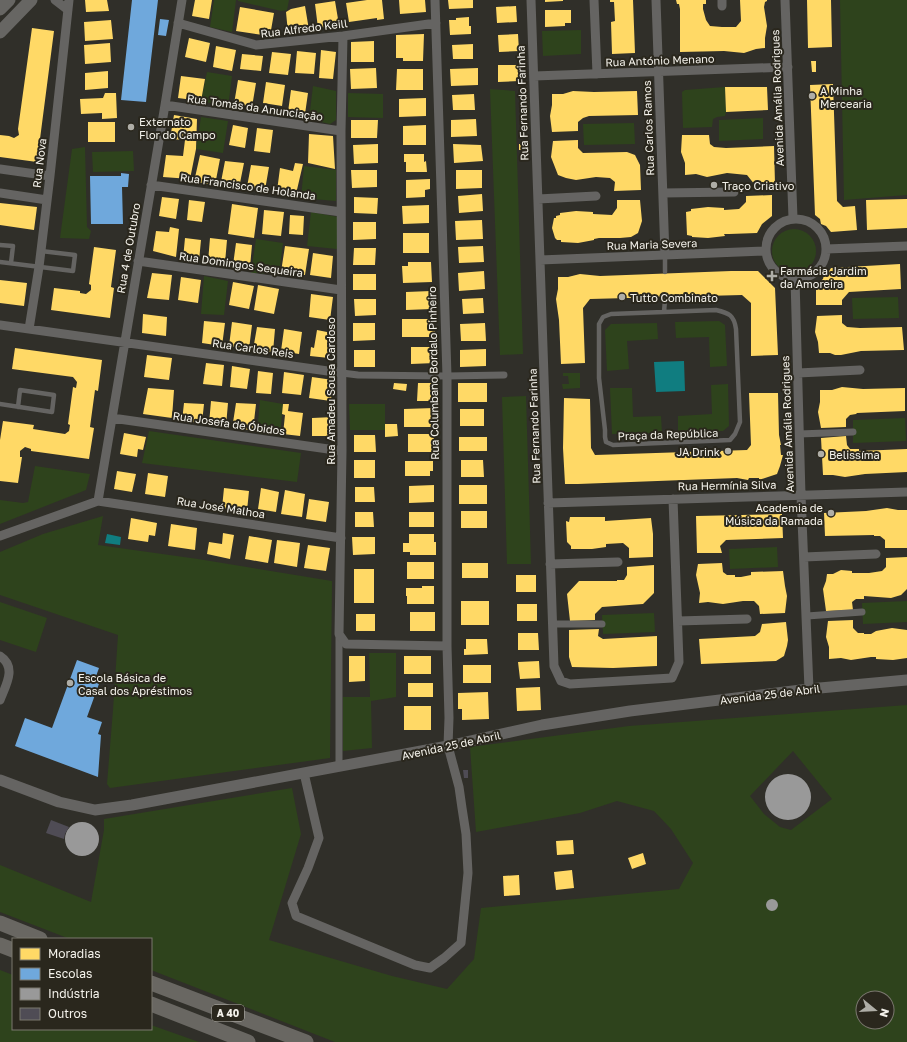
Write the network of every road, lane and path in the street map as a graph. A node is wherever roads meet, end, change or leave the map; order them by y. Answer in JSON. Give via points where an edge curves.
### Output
{"nodes":[{"id":1,"x":9,"y":0,"type":"edge"},
{"id":2,"x":31,"y":0,"type":"edge"},
{"id":3,"x":55,"y":0,"type":"edge"},
{"id":4,"x":182,"y":0,"type":"edge"},
{"id":5,"x":435,"y":0,"type":"edge"},
{"id":6,"x":531,"y":0,"type":"edge"},
{"id":7,"x":594,"y":0,"type":"edge"},
{"id":8,"x":656,"y":0,"type":"edge"},
{"id":9,"x":785,"y":0,"type":"edge"},
{"id":10,"x":68,"y":3,"type":"edge"},
{"id":11,"x":0,"y":9,"type":"edge"},
{"id":12,"x":178,"y":23,"type":"junction"},
{"id":13,"x":436,"y":23,"type":"junction"},
{"id":14,"x":0,"y":32,"type":"edge"},
{"id":15,"x":343,"y":36,"type":"junction"},
{"id":16,"x":788,"y":67,"type":"junction"},
{"id":17,"x":658,"y":72,"type":"junction"},
{"id":18,"x":597,"y":74,"type":"junction"},
{"id":19,"x":534,"y":76,"type":"junction"},
{"id":20,"x":165,"y":106,"type":"junction"},
{"id":21,"x":341,"y":131,"type":"junction"},
{"id":22,"x":0,"y":169,"type":"edge"},
{"id":23,"x":50,"y":176,"type":"junction"},
{"id":24,"x":152,"y":184,"type":"junction"},
{"id":25,"x":734,"y":192,"type":"dead end"},
{"id":26,"x":0,"y":193,"type":"edge"},
{"id":27,"x":663,"y":194,"type":"junction"},
{"id":28,"x":596,"y":196,"type":"dead end"},
{"id":29,"x":538,"y":199,"type":"junction"},
{"id":30,"x":47,"y":200,"type":"junction"},
{"id":31,"x":341,"y":212,"type":"junction"},
{"id":32,"x":794,"y":218,"type":"junction"},
{"id":33,"x":0,"y":245,"type":"edge"},
{"id":34,"x":907,"y":246,"type":"edge"},
{"id":35,"x":826,"y":249,"type":"junction"},
{"id":36,"x":41,"y":251,"type":"junction"},
{"id":37,"x":765,"y":251,"type":"junction"},
{"id":38,"x":665,"y":255,"type":"junction"},
{"id":39,"x":540,"y":260,"type":"junction"},
{"id":40,"x":138,"y":261,"type":"junction"},
{"id":41,"x":0,"y":262,"type":"edge"},
{"id":42,"x":11,"y":263,"type":"junction"},
{"id":43,"x":39,"y":267,"type":"junction"},
{"id":44,"x":665,"y":272,"type":"dead end"},
{"id":45,"x":795,"y":279,"type":"junction"},
{"id":46,"x":341,"y":290,"type":"junction"},
{"id":47,"x":665,"y":300,"type":"dead end"},
{"id":48,"x":664,"y":312,"type":"junction"},
{"id":49,"x":0,"y":325,"type":"edge"},
{"id":50,"x":29,"y":329,"type":"junction"},
{"id":51,"x":125,"y":342,"type":"junction"},
{"id":52,"x":860,"y":370,"type":"dead end"},
{"id":53,"x":342,"y":372,"type":"junction"},
{"id":54,"x":798,"y":372,"type":"junction"},
{"id":55,"x":504,"y":375,"type":"dead end"},
{"id":56,"x":447,"y":376,"type":"junction"},
{"id":57,"x":0,"y":404,"type":"edge"},
{"id":58,"x":18,"y":407,"type":"junction"},
{"id":59,"x":112,"y":418,"type":"junction"},
{"id":60,"x":853,"y":432,"type":"dead end"},
{"id":61,"x":800,"y":434,"type":"junction"},
{"id":62,"x":342,"y":451,"type":"junction"},
{"id":63,"x":907,"y":492,"type":"edge"},
{"id":64,"x":801,"y":495,"type":"junction"},
{"id":65,"x":674,"y":498,"type":"junction"},
{"id":66,"x":98,"y":501,"type":"junction"},
{"id":67,"x":548,"y":503,"type":"junction"},
{"id":68,"x":0,"y":536,"type":"edge"},
{"id":69,"x":341,"y":538,"type":"junction"},
{"id":70,"x":876,"y":554,"type":"dead end"},
{"id":71,"x":804,"y":557,"type":"junction"},
{"id":72,"x":618,"y":562,"type":"dead end"},
{"id":73,"x":550,"y":564,"type":"junction"},
{"id":74,"x":862,"y":612,"type":"dead end"},
{"id":75,"x":807,"y":616,"type":"junction"},
{"id":76,"x":747,"y":619,"type":"dead end"},
{"id":77,"x":678,"y":622,"type":"junction"},
{"id":78,"x":552,"y":624,"type":"junction"},
{"id":79,"x":602,"y":624,"type":"dead end"},
{"id":80,"x":338,"y":634,"type":"junction"},
{"id":81,"x":447,"y":646,"type":"junction"},
{"id":82,"x":0,"y":656,"type":"edge"},
{"id":83,"x":907,"y":680,"type":"edge"},
{"id":84,"x":809,"y":689,"type":"junction"},
{"id":85,"x":0,"y":700,"type":"edge"},
{"id":86,"x":448,"y":746,"type":"junction"},
{"id":87,"x":339,"y":766,"type":"junction"},
{"id":88,"x":304,"y":773,"type":"junction"},
{"id":89,"x":0,"y":780,"type":"edge"},
{"id":90,"x":0,"y":923,"type":"edge"},
{"id":91,"x":38,"y":938,"type":"edge"},
{"id":92,"x":0,"y":945,"type":"edge"},
{"id":93,"x":12,"y":950,"type":"edge"},
{"id":94,"x":152,"y":983,"type":"edge"},
{"id":95,"x":152,"y":1004,"type":"edge"},
{"id":96,"x":248,"y":1042,"type":"edge"},
{"id":97,"x":306,"y":1042,"type":"edge"}],
"edges":[{"from":1,"to":11,"type":"main road"},
{"from":2,"to":14,"type":"main road"},
{"from":3,"to":10,"type":"street"},
{"from":4,"to":12,"type":"street","name":"Rua 4 de Outubro"},
{"from":5,"to":13,"type":"street","name":"Rua Columbano Bordalo Pinheiro"},
{"from":6,"to":19,"type":"street","name":"Rua Fernando Farinha"},
{"from":7,"to":18,"type":"street"},
{"from":8,"to":17,"type":"street","name":"Rua Carlos Ramos"},
{"from":9,"to":16,"type":"street","name":"Avenida Amália Rodrigues"},
{"from":10,"to":23,"type":"street","name":"Rua Nova"},
{"from":12,"to":15,"type":"street","name":"Rua Alfredo Keill","via":[[256,45]]},
{"from":12,"to":20,"type":"street","name":"Rua 4 de Outubro"},
{"from":13,"to":15,"type":"street","name":"Rua Alfredo Keill"},
{"from":13,"to":56,"type":"street","name":"Rua Columbano Bordalo Pinheiro"},
{"from":15,"to":21,"type":"street","name":"Rua Amadeu Sousa Cardoso"},
{"from":16,"to":17,"type":"street","name":"Rua António Menano"},
{"from":16,"to":32,"type":"street","name":"Avenida Amália Rodrigues"},
{"from":17,"to":18,"type":"street","name":"Rua António Menano"},
{"from":17,"to":27,"type":"street","name":"Rua Carlos Ramos"},
{"from":18,"to":19,"type":"street","name":"Rua António Menano"},
{"from":19,"to":29,"type":"street","name":"Rua Fernando Farinha"},
{"from":20,"to":21,"type":"street","name":"Rua Tomás da Anunciação"},
{"from":20,"to":24,"type":"street","name":"Rua 4 de Outubro"},
{"from":21,"to":31,"type":"street","name":"Rua Amadeu Sousa Cardoso"},
{"from":22,"to":23,"type":"street"},
{"from":23,"to":30,"type":"street","name":"Rua Nova"},
{"from":24,"to":31,"type":"street","name":"Rua Francisco de Holanda"},
{"from":24,"to":40,"type":"street","name":"Rua 4 de Outubro"},
{"from":25,"to":27,"type":"street"},
{"from":26,"to":30,"type":"street"},
{"from":27,"to":38,"type":"street","name":"Rua Carlos Ramos"},
{"from":28,"to":29,"type":"street"},
{"from":29,"to":39,"type":"street","name":"Rua Fernando Farinha"},
{"from":30,"to":36,"type":"street","name":"Rua Nova"},
{"from":31,"to":46,"type":"street","name":"Rua Amadeu Sousa Cardoso"},
{"from":32,"to":35,"type":"street","via":[[816,226],[822,233]]},
{"from":32,"to":37,"type":"street","via":[[776,225],[766,242]]},
{"from":33,"to":42,"type":"lane","via":[[13,246]]},
{"from":34,"to":35,"type":"street"},
{"from":35,"to":45,"type":"street","via":[[820,267],[813,274]]},
{"from":36,"to":43,"type":"street","name":"Rua Nova"},
{"from":36,"to":43,"type":"lane","via":[[75,255],[73,271]]},
{"from":37,"to":38,"type":"street","name":"Rua Maria Severa"},
{"from":37,"to":45,"type":"street","via":[[767,260],[778,274]]},
{"from":38,"to":39,"type":"street","name":"Rua Maria Severa"},
{"from":38,"to":44,"type":"lane"},
{"from":39,"to":67,"type":"street","name":"Rua Fernando Farinha"},
{"from":40,"to":46,"type":"street","name":"Rua Domingos Sequeira"},
{"from":40,"to":51,"type":"street","name":"Rua 4 de Outubro"},
{"from":41,"to":42,"type":"lane"},
{"from":42,"to":43,"type":"lane"},
{"from":43,"to":50,"type":"street","name":"Rua Nova"},
{"from":45,"to":54,"type":"street","name":"Avenida Amália Rodrigues"},
{"from":46,"to":53,"type":"street","name":"Rua Amadeu Sousa Cardoso"},
{"from":47,"to":48,"type":"lane"},
{"from":48,"to":48,"type":"lane","name":"Praça da República","via":[[716,310],[728,312],[735,321],[740,422],[730,440],[613,445],[606,442],[599,378],[599,324],[603,317],[611,314]]},
{"from":49,"to":50,"type":"street","name":"Rua Carlos Reis"},
{"from":50,"to":51,"type":"street","name":"Rua Carlos Reis"},
{"from":51,"to":53,"type":"street","name":"Rua Carlos Reis"},
{"from":51,"to":59,"type":"street","name":"Rua 4 de Outubro"},
{"from":52,"to":54,"type":"street"},
{"from":53,"to":56,"type":"street","name":"Rua Carlos Reis","via":[[358,376]]},
{"from":53,"to":62,"type":"street","name":"Rua Amadeu Sousa Cardoso"},
{"from":54,"to":61,"type":"street","name":"Avenida Amália Rodrigues"},
{"from":55,"to":56,"type":"street","name":"Rua Carlos Reis"},
{"from":56,"to":81,"type":"street","name":"Rua Columbano Bordalo Pinheiro"},
{"from":57,"to":58,"type":"lane"},
{"from":58,"to":58,"type":"lane","via":[[52,412],[54,395],[20,390]]},
{"from":59,"to":62,"type":"street","name":"Rua Josefa de Óbidos"},
{"from":59,"to":66,"type":"street","name":"Rua 4 de Outubro"},
{"from":60,"to":61,"type":"street"},
{"from":61,"to":64,"type":"street","name":"Avenida Amália Rodrigues"},
{"from":62,"to":69,"type":"street","name":"Rua Amadeu Sousa Cardoso"},
{"from":63,"to":64,"type":"street","name":"Rua Hermínia Silva"},
{"from":64,"to":65,"type":"street","name":"Rua Hermínia Silva"},
{"from":64,"to":71,"type":"street","name":"Avenida Amália Rodrigues"},
{"from":65,"to":67,"type":"street","name":"Rua Hermínia Silva"},
{"from":65,"to":77,"type":"street","name":"Rua Fernando Farinha"},
{"from":66,"to":68,"type":"street"},
{"from":66,"to":69,"type":"street","name":"Rua José Malhoa"},
{"from":67,"to":73,"type":"street","name":"Rua Fernando Farinha"},
{"from":69,"to":80,"type":"street","name":"Rua Amadeu Sousa Cardoso"},
{"from":70,"to":71,"type":"street"},
{"from":71,"to":75,"type":"street","name":"Avenida Amália Rodrigues"},
{"from":72,"to":73,"type":"street"},
{"from":73,"to":78,"type":"street","name":"Rua Fernando Farinha"},
{"from":74,"to":75,"type":"street"},
{"from":75,"to":84,"type":"street","name":"Avenida Amália Rodrigues"},
{"from":76,"to":77,"type":"street"},
{"from":77,"to":78,"type":"street","name":"Rua Fernando Farinha","via":[[679,662],[672,678],[570,684],[561,681],[554,666]]},
{"from":78,"to":79,"type":"street"},
{"from":80,"to":81,"type":"street","via":[[346,644]]},
{"from":80,"to":87,"type":"street"},
{"from":81,"to":86,"type":"street","name":"Rua Columbano Bordalo Pinheiro"},
{"from":82,"to":85,"type":"street","via":[[8,664],[9,670]]},
{"from":83,"to":84,"type":"street","name":"Avenida 25 de Abril"},
{"from":84,"to":86,"type":"street","name":"Avenida 25 de Abril","via":[[630,711],[542,725]]},
{"from":86,"to":87,"type":"street","name":"Avenida 25 de Abril"},
{"from":86,"to":88,"type":"street","name":"Rua Columbano Bordalo Pinheiro","via":[[459,787],[466,834],[468,873],[461,943],[430,968],[415,965],[296,916],[292,904],[318,838]]},
{"from":87,"to":88,"type":"street","name":"Avenida 25 de Abril"},
{"from":88,"to":89,"type":"street","name":"Avenida 25 de Abril","via":[[95,810],[59,802]]},
{"from":90,"to":91,"type":"highway"},
{"from":92,"to":93,"type":"highway"},
{"from":94,"to":97,"type":"highway","number":"A 40"},
{"from":95,"to":96,"type":"highway","number":"A 40"}]}
